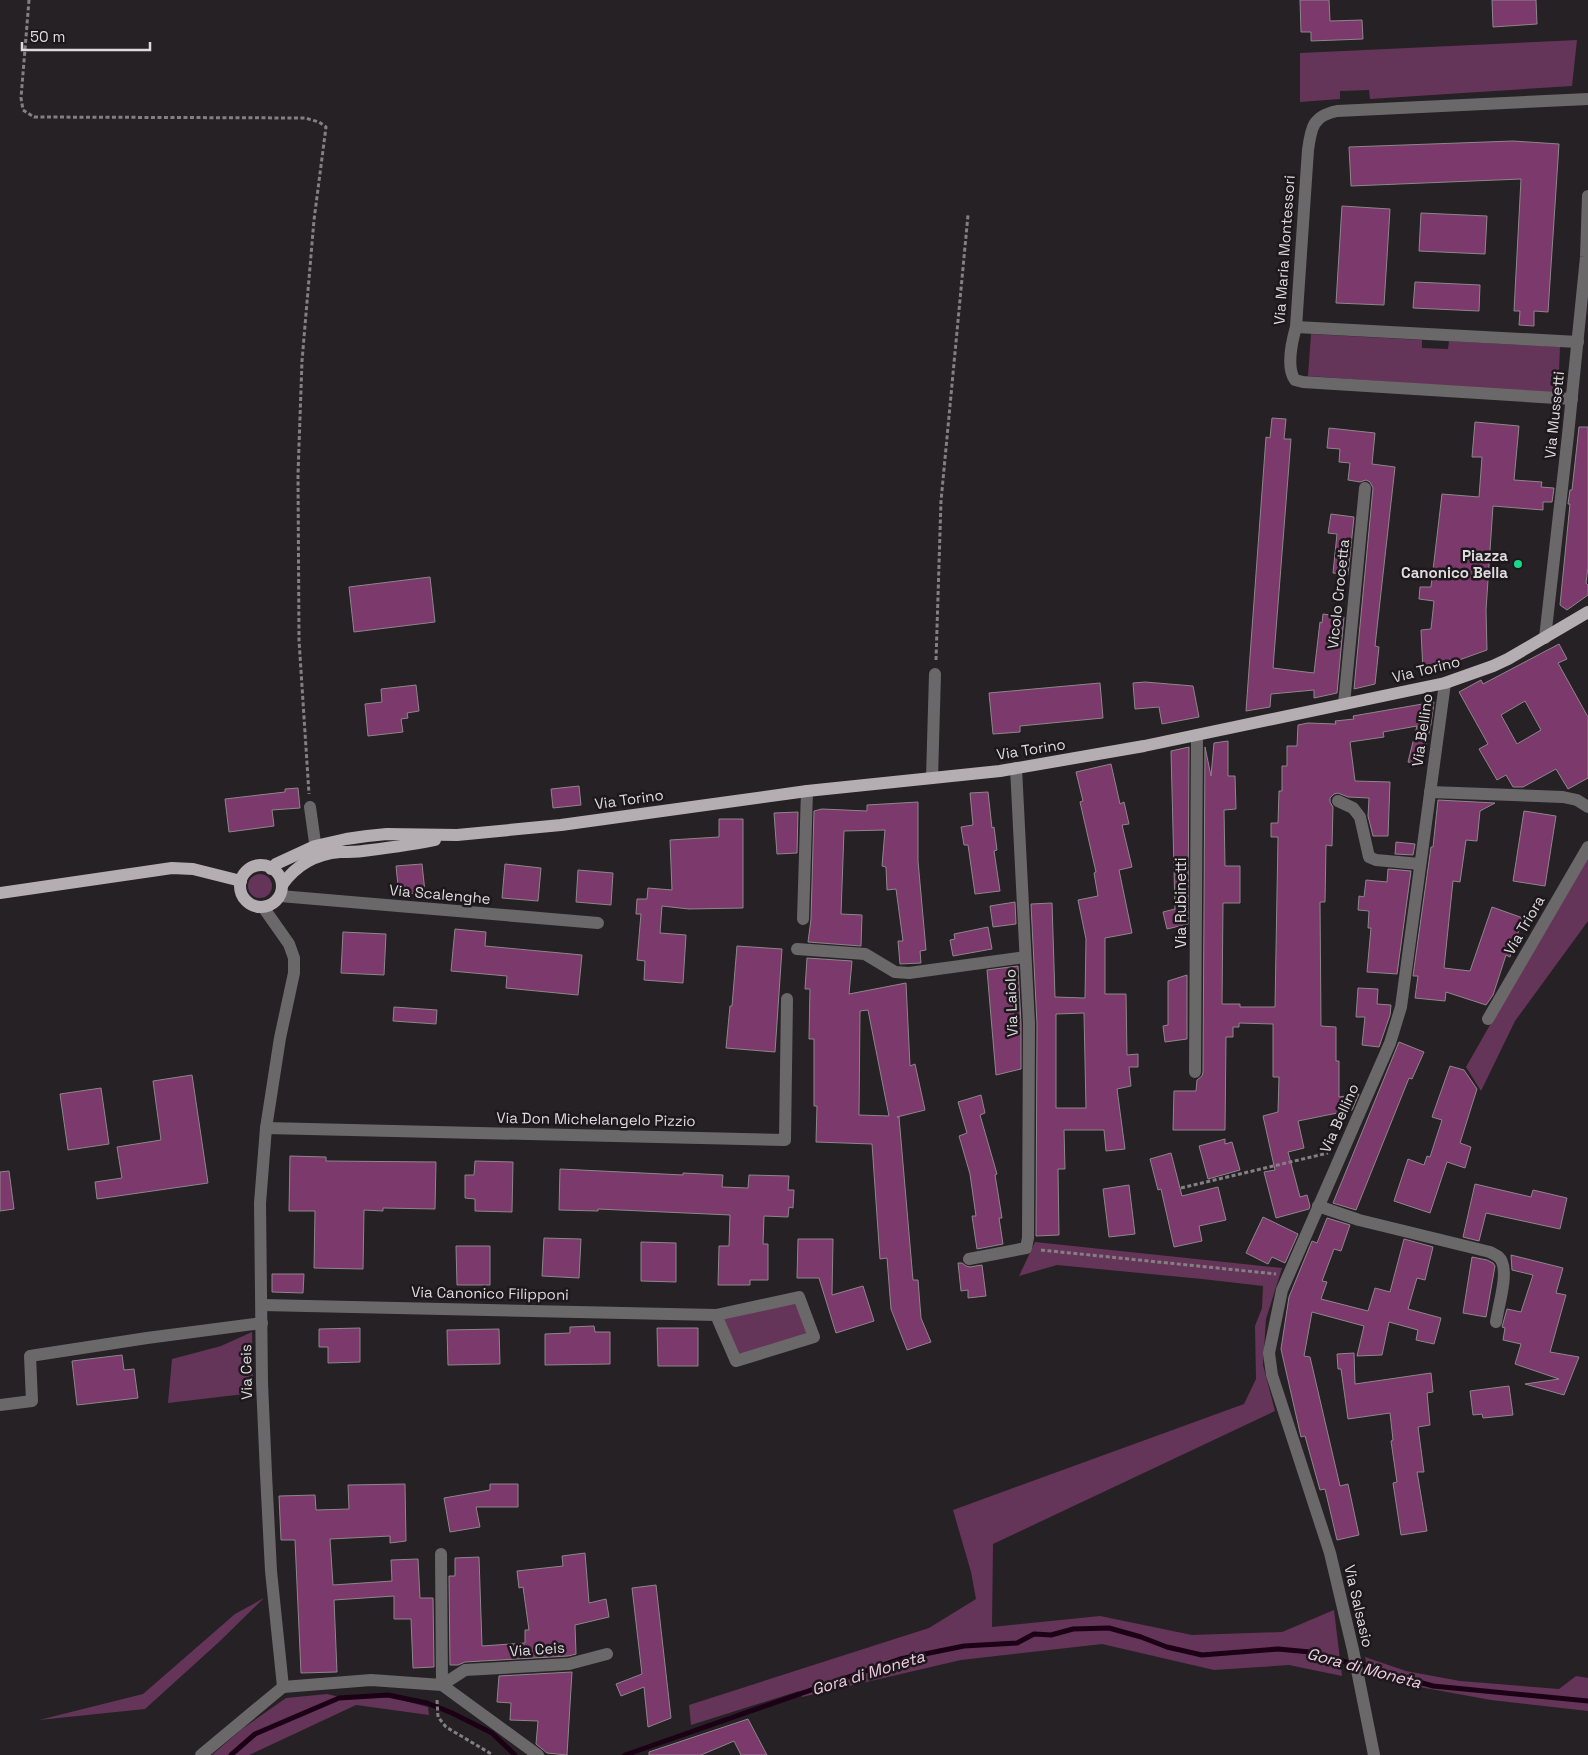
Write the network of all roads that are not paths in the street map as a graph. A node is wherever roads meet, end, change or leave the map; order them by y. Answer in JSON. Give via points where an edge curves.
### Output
{"nodes":[{"id":1,"x":1588,"y":99,"type":"edge"},
{"id":2,"x":1588,"y":196,"type":"edge"},
{"id":3,"x":1296,"y":327,"type":"junction"},
{"id":4,"x":1578,"y":342,"type":"junction"},
{"id":5,"x":1572,"y":399,"type":"junction"},
{"id":6,"x":1365,"y":488,"type":"dead end"},
{"id":7,"x":1588,"y":612,"type":"edge"},
{"id":8,"x":1545,"y":638,"type":"junction"},
{"id":9,"x":935,"y":674,"type":"road end"},
{"id":10,"x":1445,"y":683,"type":"junction"},
{"id":11,"x":1344,"y":704,"type":"junction"},
{"id":12,"x":1197,"y":735,"type":"junction"},
{"id":13,"x":1016,"y":768,"type":"junction"},
{"id":14,"x":932,"y":778,"type":"junction"},
{"id":15,"x":807,"y":791,"type":"junction"},
{"id":16,"x":1430,"y":792,"type":"junction"},
{"id":17,"x":1338,"y":801,"type":"dead end"},
{"id":18,"x":310,"y":807,"type":"road end"},
{"id":19,"x":1588,"y":807,"type":"edge"},
{"id":20,"x":1588,"y":847,"type":"edge"},
{"id":21,"x":316,"y":852,"type":"junction"},
{"id":22,"x":1420,"y":864,"type":"junction"},
{"id":23,"x":271,"y":869,"type":"junction"},
{"id":24,"x":241,"y":881,"type":"junction"},
{"id":25,"x":281,"y":890,"type":"junction"},
{"id":26,"x":0,"y":893,"type":"edge"},
{"id":27,"x":263,"y":907,"type":"junction"},
{"id":28,"x":803,"y":919,"type":"dead end"},
{"id":29,"x":598,"y":923,"type":"dead end"},
{"id":30,"x":797,"y":949,"type":"dead end"},
{"id":31,"x":1025,"y":957,"type":"junction"},
{"id":32,"x":787,"y":999,"type":"dead end"},
{"id":33,"x":1488,"y":1019,"type":"dead end"},
{"id":34,"x":1195,"y":1072,"type":"dead end"},
{"id":35,"x":266,"y":1128,"type":"junction"},
{"id":36,"x":1318,"y":1206,"type":"junction"},
{"id":37,"x":969,"y":1259,"type":"dead end"},
{"id":38,"x":262,"y":1305,"type":"junction"},
{"id":39,"x":716,"y":1315,"type":"junction"},
{"id":40,"x":1496,"y":1322,"type":"dead end"},
{"id":41,"x":262,"y":1323,"type":"junction"},
{"id":42,"x":0,"y":1405,"type":"edge"},
{"id":43,"x":1330,"y":1553,"type":"joint"},
{"id":44,"x":441,"y":1554,"type":"dead end"},
{"id":45,"x":607,"y":1654,"type":"dead end"},
{"id":46,"x":442,"y":1685,"type":"junction"},
{"id":47,"x":283,"y":1687,"type":"junction"},
{"id":48,"x":202,"y":1755,"type":"edge"},
{"id":49,"x":538,"y":1755,"type":"edge"},
{"id":50,"x":1374,"y":1755,"type":"edge"}],
"edges":[{"from":1,"to":3,"type":"street","name":"Via Maria Montessori","via":[[1337,111],[1315,122],[1309,142]]},
{"from":2,"to":4,"type":"street","name":"Via Mussetti"},
{"from":3,"to":4,"type":"street"},
{"from":3,"to":5,"type":"street","name":"Via Maria Montessori","via":[[1290,370],[1295,380]]},
{"from":4,"to":5,"type":"street","name":"Via Mussetti"},
{"from":5,"to":8,"type":"street","name":"Via Mussetti"},
{"from":6,"to":11,"type":"street","name":"Vicolo Crocetta"},
{"from":7,"to":8,"type":"main road","name":"Via Torino"},
{"from":8,"to":10,"type":"main road","name":"Via Torino","via":[[1492,666]]},
{"from":9,"to":14,"type":"street"},
{"from":10,"to":11,"type":"main road","name":"Via Torino"},
{"from":10,"to":16,"type":"street","name":"Via Bellino"},
{"from":11,"to":12,"type":"main road","name":"Via Torino"},
{"from":12,"to":13,"type":"main road","name":"Via Torino"},
{"from":12,"to":34,"type":"street","name":"Via Rubinetti"},
{"from":13,"to":14,"type":"main road","name":"Via Torino"},
{"from":13,"to":31,"type":"street","name":"Via Laiolo"},
{"from":14,"to":15,"type":"main road","name":"Via Torino"},
{"from":15,"to":21,"type":"main road","name":"Via Torino","via":[[561,825],[457,835],[367,836],[346,839]]},
{"from":15,"to":28,"type":"street"},
{"from":16,"to":19,"type":"street","via":[[1563,797]]},
{"from":16,"to":22,"type":"street","name":"Via Bellino"},
{"from":17,"to":22,"type":"street","via":[[1354,808],[1360,817],[1369,857]]},
{"from":18,"to":21,"type":"street"},
{"from":20,"to":33,"type":"street","name":"Via Triora"},
{"from":21,"to":23,"type":"main road","name":"Via Torino","via":[[276,864]]},
{"from":21,"to":25,"type":"main road","name":"Via Torino","via":[[289,874]]},
{"from":22,"to":36,"type":"street","name":"Via Bellino","via":[[1402,1007],[1390,1044]]},
{"from":23,"to":24,"type":"main road","via":[[254,867]]},
{"from":23,"to":25,"type":"main road","via":[[280,877]]},
{"from":24,"to":26,"type":"main road","via":[[193,868],[172,868]]},
{"from":24,"to":27,"type":"main road","via":[[245,900],[256,907]]},
{"from":25,"to":27,"type":"main road","via":[[269,906]]},
{"from":25,"to":29,"type":"street","name":"Via Scalenghe"},
{"from":27,"to":35,"type":"street","name":"Via Ceis","via":[[289,944],[294,958]]},
{"from":30,"to":31,"type":"street","via":[[865,954],[896,972],[909,973]]},
{"from":31,"to":37,"type":"street","name":"Via Laiolo","via":[[1028,1024],[1027,1243]]},
{"from":32,"to":35,"type":"street","name":"Via Don Michelangelo Pizzio","via":[[785,1140]]},
{"from":35,"to":38,"type":"street","name":"Via Ceis","via":[[260,1203]]},
{"from":36,"to":40,"type":"street","via":[[1359,1220],[1498,1256],[1504,1273]]},
{"from":36,"to":43,"type":"street","name":"Via Bellino","via":[[1282,1290],[1269,1352],[1272,1376]]},
{"from":38,"to":39,"type":"street","name":"Via Canonico Filipponi"},
{"from":38,"to":41,"type":"street","name":"Via Ceis"},
{"from":39,"to":39,"type":"street","name":"Via Canonico Filipponi","via":[[736,1361],[814,1337],[799,1297]]},
{"from":41,"to":42,"type":"street","via":[[30,1356],[32,1401]]},
{"from":41,"to":47,"type":"street","name":"Via Ceis","via":[[271,1571]]},
{"from":43,"to":50,"type":"street","name":"Via Salsasio"},
{"from":44,"to":46,"type":"street"},
{"from":45,"to":46,"type":"street","name":"Via Ceis","via":[[569,1664],[465,1670]]},
{"from":46,"to":47,"type":"street","via":[[370,1680]]},
{"from":46,"to":49,"type":"street"},
{"from":47,"to":48,"type":"street"}]}
